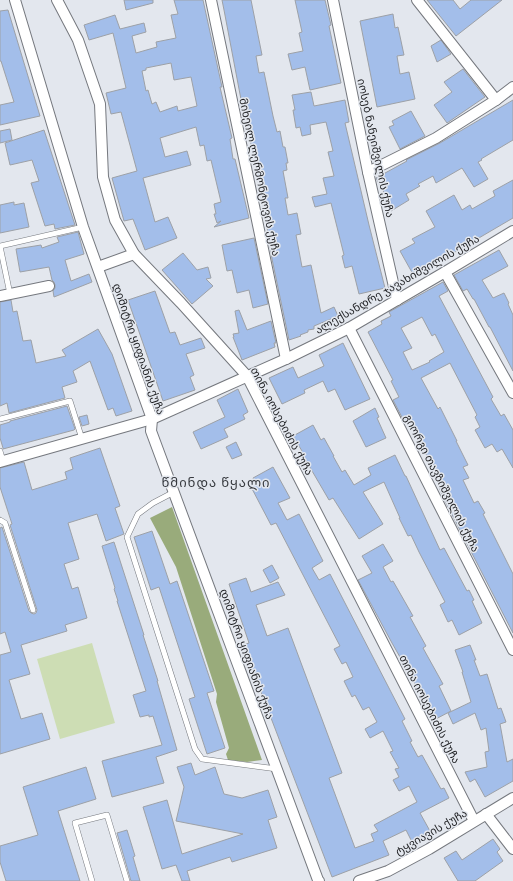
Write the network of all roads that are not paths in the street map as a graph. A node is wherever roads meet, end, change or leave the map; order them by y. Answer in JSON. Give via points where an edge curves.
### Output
{"nodes":[{"id":1,"x":15,"y":0,"type":"edge"},
{"id":2,"x":57,"y":0,"type":"edge"},
{"id":3,"x":211,"y":0,"type":"edge"},
{"id":4,"x":333,"y":0,"type":"edge"},
{"id":5,"x":417,"y":0,"type":"edge"},
{"id":6,"x":513,"y":87,"type":"edge"},
{"id":7,"x":496,"y":100,"type":"junction"},
{"id":8,"x":368,"y":172,"type":"junction"},
{"id":9,"x":83,"y":227,"type":"junction"},
{"id":10,"x":513,"y":231,"type":"edge"},
{"id":11,"x":134,"y":254,"type":"junction"},
{"id":12,"x":98,"y":267,"type":"junction"},
{"id":13,"x":445,"y":272,"type":"junction"},
{"id":14,"x":49,"y":286,"type":"dead end"},
{"id":15,"x":5,"y":295,"type":"edge"},
{"id":16,"x":397,"y":300,"type":"junction"},
{"id":17,"x":349,"y":328,"type":"junction"},
{"id":18,"x":286,"y":359,"type":"junction"},
{"id":19,"x":246,"y":376,"type":"junction"},
{"id":20,"x":513,"y":393,"type":"edge"},
{"id":21,"x":0,"y":419,"type":"edge"},
{"id":22,"x":152,"y":419,"type":"junction"},
{"id":23,"x":82,"y":438,"type":"junction"},
{"id":24,"x":0,"y":451,"type":"edge"},
{"id":25,"x":2,"y":462,"type":"edge"},
{"id":26,"x":174,"y":492,"type":"junction"},
{"id":27,"x":0,"y":520,"type":"edge"},
{"id":28,"x":33,"y":610,"type":"dead end"},
{"id":29,"x":513,"y":650,"type":"edge"},
{"id":30,"x":277,"y":769,"type":"junction"},
{"id":31,"x":513,"y":798,"type":"edge"},
{"id":32,"x":486,"y":814,"type":"junction"},
{"id":33,"x":474,"y":821,"type":"junction"},
{"id":34,"x":513,"y":849,"type":"edge"},
{"id":35,"x":92,"y":881,"type":"edge"},
{"id":36,"x":127,"y":881,"type":"edge"},
{"id":37,"x":319,"y":881,"type":"edge"},
{"id":38,"x":358,"y":881,"type":"edge"}],
"edges":[{"from":1,"to":9,"type":"street","name":"დიმიტრი ყიფიანის ქუჩა"},
{"from":2,"to":11,"type":"street","name":"თინა იოსებიძის ქუჩა","via":[[78,40],[100,104],[103,177],[114,220]]},
{"from":3,"to":18,"type":"street","name":"მიხეილ ლერმონტოვის ქუჩა"},
{"from":4,"to":8,"type":"street","name":"იოსებ ნანეიშვილის ქუჩა"},
{"from":5,"to":7,"type":"street"},
{"from":6,"to":7,"type":"street"},
{"from":7,"to":8,"type":"street","via":[[436,138]]},
{"from":8,"to":16,"type":"street","name":"იოსებ ნანეიშვილის ქუჩა"},
{"from":9,"to":12,"type":"street","name":"დიმიტრი ყიფიანის ქუჩა"},
{"from":9,"to":15,"type":"lane","via":[[0,246]]},
{"from":10,"to":13,"type":"street","name":"ალექსანდრე ჯავახიშვილის ქუჩა"},
{"from":11,"to":12,"type":"street"},
{"from":11,"to":19,"type":"street","name":"თინა იოსებიძის ქუჩა"},
{"from":12,"to":22,"type":"street","name":"დიმიტრი ყიფიანის ქუჩა"},
{"from":13,"to":16,"type":"street","name":"ალექსანდრე ჯავახიშვილის ქუჩა"},
{"from":13,"to":20,"type":"street"},
{"from":14,"to":15,"type":"street"},
{"from":16,"to":17,"type":"street","name":"ალექსანდრე ჯავახიშვილის ქუჩა"},
{"from":17,"to":18,"type":"street","name":"ალექსანდრე ჯავახიშვილის ქუჩა"},
{"from":17,"to":29,"type":"street","name":"გიორგი თავზიშვილის ქუჩა"},
{"from":18,"to":19,"type":"street","name":"ალექსანდრე ჯავახიშვილის ქუჩა"},
{"from":19,"to":22,"type":"street","name":"ალექსანდრე ჯავახიშვილის ქუჩა"},
{"from":19,"to":33,"type":"street","name":"თინა იოსებიძის ქუჩა"},
{"from":21,"to":23,"type":"lane","via":[[70,401]]},
{"from":22,"to":23,"type":"street","name":"ალექსანდრე ჯავახიშვილის ქუჩა"},
{"from":22,"to":26,"type":"street","name":"დიმიტრი ყიფიანის ქუჩა","via":[[151,431]]},
{"from":23,"to":25,"type":"street","name":"ალექსანდრე ჯავახიშვილის ქუჩა"},
{"from":24,"to":25,"type":"lane"},
{"from":26,"to":30,"type":"street","name":"დიმიტრი ყიფიანის ქუჩა"},
{"from":26,"to":30,"type":"lane","via":[[138,514],[127,537],[195,749],[202,759]]},
{"from":27,"to":28,"type":"lane","via":[[5,523]]},
{"from":30,"to":37,"type":"street","name":"დიმიტრი ყიფიანის ქუჩა"},
{"from":31,"to":32,"type":"street","name":"ტყვიავის ქუჩა"},
{"from":32,"to":33,"type":"street","name":"ტყვიავის ქუჩა"},
{"from":32,"to":34,"type":"street"},
{"from":33,"to":38,"type":"street","name":"ტყვიავის ქუჩა","via":[[388,871]]},
{"from":35,"to":36,"type":"lane","via":[[75,823],[107,815]]}]}
